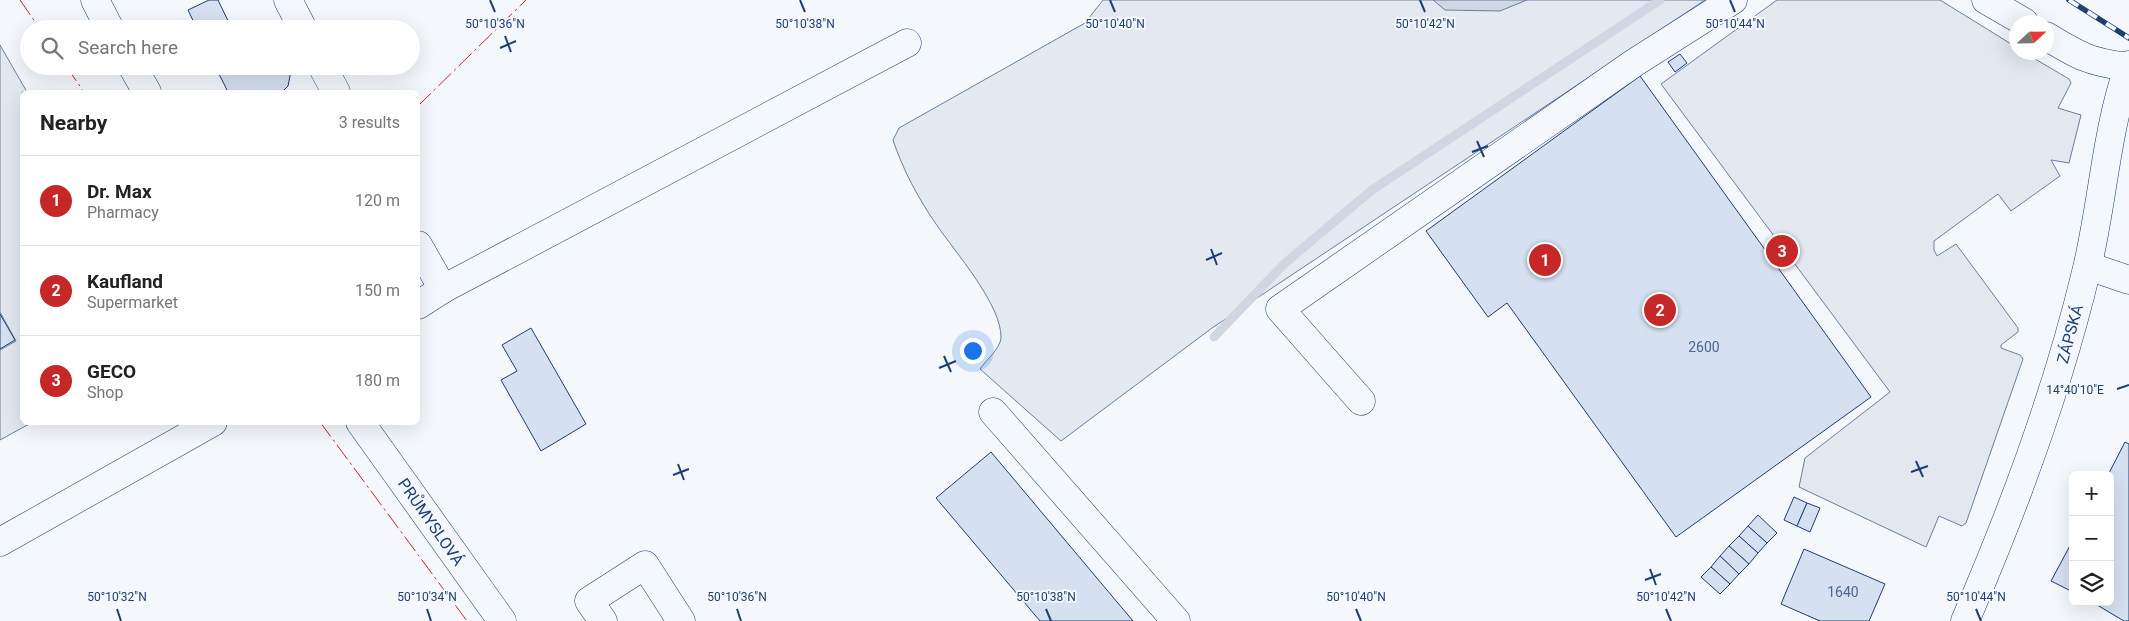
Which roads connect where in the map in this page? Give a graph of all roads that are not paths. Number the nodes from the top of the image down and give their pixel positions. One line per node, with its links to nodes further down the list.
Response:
1 (95, 0): 6 (street)
2 (288, 0): 7 (street)
3 (1733, 0): 20 (street)
4 (1986, 0): 5 (street)
5 (2012, 15)
6 (105, 20)
7 (298, 20)
8 (2054, 41): 10 (street)
9 (907, 43): 18 (street)
10 (2129, 66): 16 (street, ZÁPSKÁ)
11 (137, 75): 13 (street)
12 (327, 75): 14 (street)
13 (146, 90)
14 (335, 90)
15 (420, 249): 18 (street)
16 (2088, 266): 17 (street); 29 (street, ZÁPSKÁ)
17 (2129, 280)
18 (443, 289): 19 (street)
19 (420, 304)
20 (1362, 401)
21 (993, 412): 28 (street)
22 (208, 425): 24 (street)
23 (362, 425): 25 (street, PRŮMYSLOVÁ)
24 (0, 542)
25 (502, 621)
26 (603, 621): 27 (street)
27 (681, 621)
28 (1176, 621)
29 (1965, 621)

